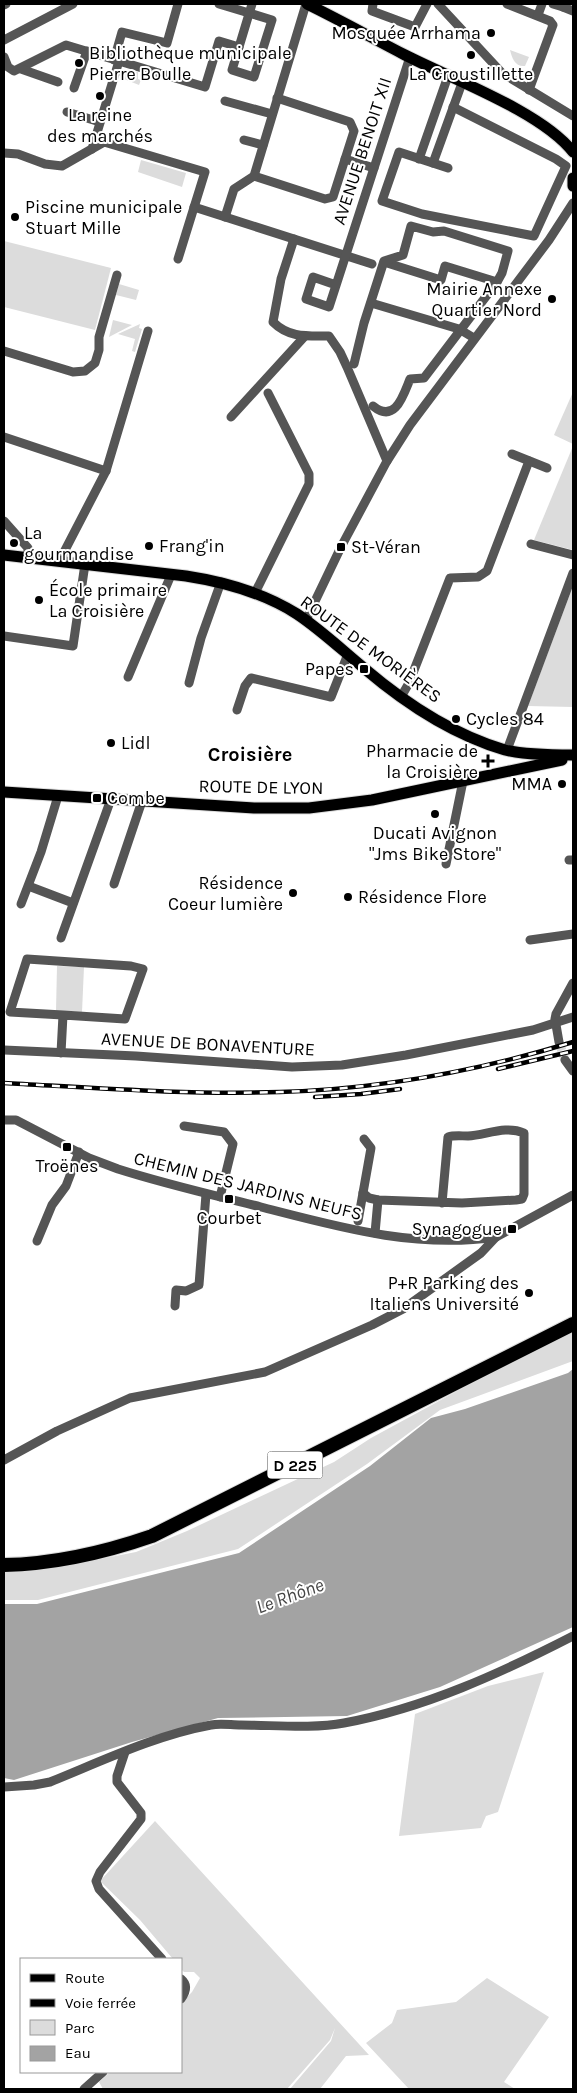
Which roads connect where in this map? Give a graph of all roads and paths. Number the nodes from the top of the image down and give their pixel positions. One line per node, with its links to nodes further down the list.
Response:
1 (73, 4): 15 (street)
2 (178, 4): 20 (street)
3 (219, 4): 12 (street)
4 (306, 4): 19 (main road); 27 (street)
5 (373, 4): 6 (street)
6 (427, 4)
7 (438, 4): 26 (street)
8 (507, 4): 14 (street)
9 (542, 4): 14 (street)
10 (553, 4): 11 (street)
11 (564, 6): 13 (street)
12 (251, 8): 16 (street); 16 (street)
13 (573, 11)
14 (538, 15): 26 (street)
15 (5, 35)
16 (239, 47): 20 (street)
17 (87, 51): 20 (street); 21 (street); 25 (street)
18 (4, 57): 21 (street)
19 (410, 58): 22 (main road); 42 (street, AVENUE BENOIT XII)
20 (116, 61): 33 (street)
21 (21, 69): 23 (street)
22 (448, 76): 24 (main road); 40 (street)
23 (58, 82)
24 (462, 83): 29 (street); 37 (main road)
25 (74, 88)
26 (530, 90): 32 (street)
27 (277, 98): 31 (street); 39 (street)
28 (225, 100): 31 (street)
29 (453, 107): 40 (street); 41 (street)
30 (67, 112): 33 (street)
31 (272, 114): 35 (street)
32 (573, 116)
33 (100, 122): 36 (street)
34 (244, 140): 35 (street)
35 (263, 145): 44 (street)
36 (92, 149): 38 (street); 48 (street)
37 (573, 152)
38 (4, 153)
39 (345, 159): 42 (street); 44 (street)
40 (419, 159): 41 (street)
41 (433, 163): 43 (street)
42 (374, 168): 51 (street, AVENUE BENOIT XII)
43 (448, 168)
44 (254, 176): 49 (street)
45 (573, 178): 46 (main road)
46 (573, 186)
47 (573, 204): 62 (street)
48 (194, 207): 49 (street); 52 (street)
49 (225, 217): 50 (street)
50 (294, 239): 51 (street); 61 (street)
51 (346, 256): 54 (street); 57 (street, AVENUE BENOIT XII)
52 (178, 259)
53 (384, 262): 56 (street); 56 (street); 58 (street)
54 (372, 264)
55 (117, 275): 63 (street)
56 (497, 282): 59 (street)
57 (336, 285)
58 (371, 302): 59 (street); 64 (street)
59 (459, 329): 62 (street); 66 (street)
60 (148, 331): 73 (street)
61 (304, 336): 67 (street); 70 (street)
62 (474, 338): 70 (street)
63 (4, 351)
64 (354, 364)
65 (268, 393): 84 (street)
66 (374, 406)
67 (231, 417)
68 (4, 438): 73 (street)
69 (512, 454): 71 (street)
70 (387, 461): 85 (street)
71 (529, 461): 72 (street); 90 (street)
72 (547, 468)
73 (106, 471): 79 (street)
74 (4, 521): 78 (street)
75 (531, 544): 77 (street)
76 (4, 555): 78 (main road, ROUTE DE MORIÈRES)
77 (573, 555)
78 (28, 556): 79 (main road, ROUTE DE MORIÈRES)
79 (62, 561): 80 (main road, ROUTE DE MORIÈRES)
80 (85, 564): 82 (main road, ROUTE DE MORIÈRES); 86 (street)
81 (573, 573): 92 (street)
82 (171, 574): 83 (main road, ROUTE DE MORIÈRES); 88 (street)
83 (221, 582): 84 (main road, ROUTE DE MORIÈRES); 89 (street)
84 (255, 593): 85 (main road, ROUTE DE MORIÈRES)
85 (306, 620): 87 (main road, ROUTE DE MORIÈRES)
86 (4, 636)
87 (348, 654): 90 (main road, ROUTE DE MORIÈRES); 91 (street)
88 (128, 677)
89 (189, 683)
90 (402, 697): 92 (main road, ROUTE DE MORIÈRES)
91 (237, 710)
92 (507, 750): 93 (main road, ROUTE DE MORIÈRES); 94 (main road)
93 (573, 756): 94 (main road, ROUTE DE LYON)
94 (515, 770): 95 (main road, ROUTE DE LYON)
95 (463, 781): 99 (main road, ROUTE DE LYON); 100 (street)
96 (4, 792): 97 (main road, ROUTE DE LYON)
97 (58, 796): 98 (main road, ROUTE DE LYON); 104 (street)
98 (111, 799): 99 (main road, ROUTE DE LYON); 103 (street)
99 (142, 801): 101 (street)
100 (446, 864)
101 (114, 884)
102 (31, 888): 103 (street)
103 (73, 903): 106 (street)
104 (22, 904)
105 (573, 934): 107 (street)
106 (61, 938)
107 (530, 940)
108 (573, 984): 111 (street)
109 (63, 1015): 109 (street); 114 (street)
110 (573, 1017): 111 (street, AVENUE DE BONAVENTURE)
111 (556, 1024): 112 (street); 114 (street, AVENUE DE BONAVENTURE)
112 (559, 1042)
113 (4, 1050): 114 (street, AVENUE DE BONAVENTURE)
114 (61, 1053)
115 (565, 1060): 116 (street)
116 (573, 1071)
117 (4, 1120): 120 (street, CHEMIN DES JARDINS NEUFS)
118 (184, 1126): 124 (street)
119 (364, 1139): 121 (street)
120 (79, 1152): 122 (street, CHEMIN DES JARDINS NEUFS); 130 (street)
121 (363, 1193): 125 (street); 127 (street)
122 (206, 1194): 124 (street, CHEMIN DES JARDINS NEUFS); 131 (street)
123 (573, 1194): 129 (street)
124 (220, 1197): 128 (street, CHEMIN DES JARDINS NEUFS)
125 (378, 1200): 126 (street); 128 (street)
126 (442, 1203): 126 (street)
127 (358, 1221)
128 (375, 1233): 129 (street, CHEMIN DES JARDINS NEUFS)
129 (496, 1237): 133 (street)
130 (37, 1241)
131 (175, 1306)
132 (573, 1324): 134 (highway, D 225)
133 (4, 1460)
134 (4, 1565)
135 (573, 1636): 136 (street)
136 (125, 1752): 137 (street); 138 (street)
137 (4, 1788)
138 (161, 1958)
139 (182, 1981): 140 (street)
140 (182, 1998)
141 (102, 2073): 142 (street)
142 (84, 2089)

